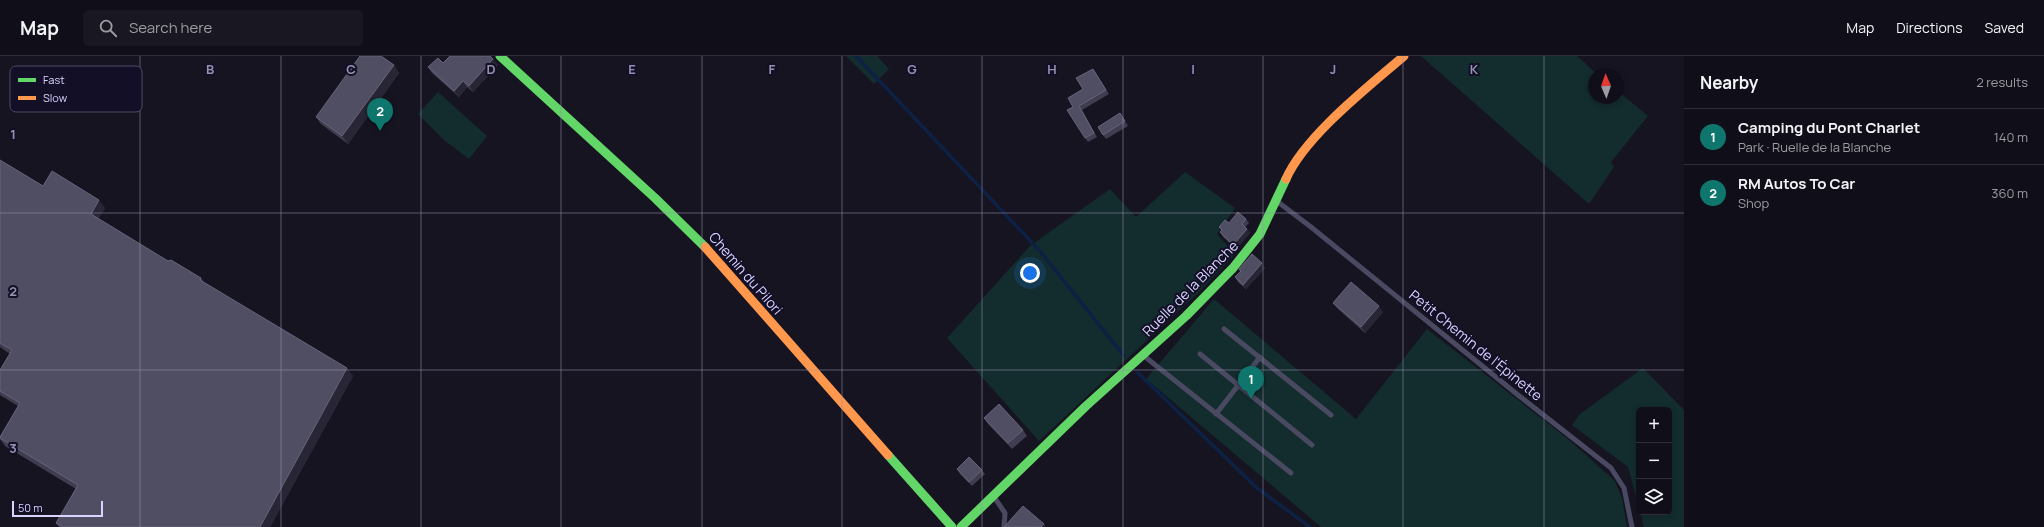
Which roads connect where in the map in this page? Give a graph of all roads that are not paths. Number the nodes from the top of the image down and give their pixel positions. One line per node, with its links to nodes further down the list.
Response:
1 (500, 56): 14 (street, Chemin du Pilori)
2 (1404, 56): 3 (street, Ruelle de la Blanche)
3 (1277, 201): 6 (street, Ruelle de la Blanche); 17 (lane, Petit Chemin de l'Épinette)
4 (1224, 329): 7 (lane)
5 (1200, 354): 8 (lane)
6 (1143, 355): 9 (lane); 13 (street, Ruelle de la Blanche)
7 (1260, 357): 8 (lane); 10 (lane)
8 (1239, 385): 9 (lane); 11 (lane)
9 (1216, 414): 12 (lane)
10 (1331, 415)
11 (1312, 445)
12 (1291, 473)
13 (993, 496): 15 (street); 16 (lane)
14 (952, 527)
15 (961, 527)
16 (1004, 527)
17 (1632, 527)

